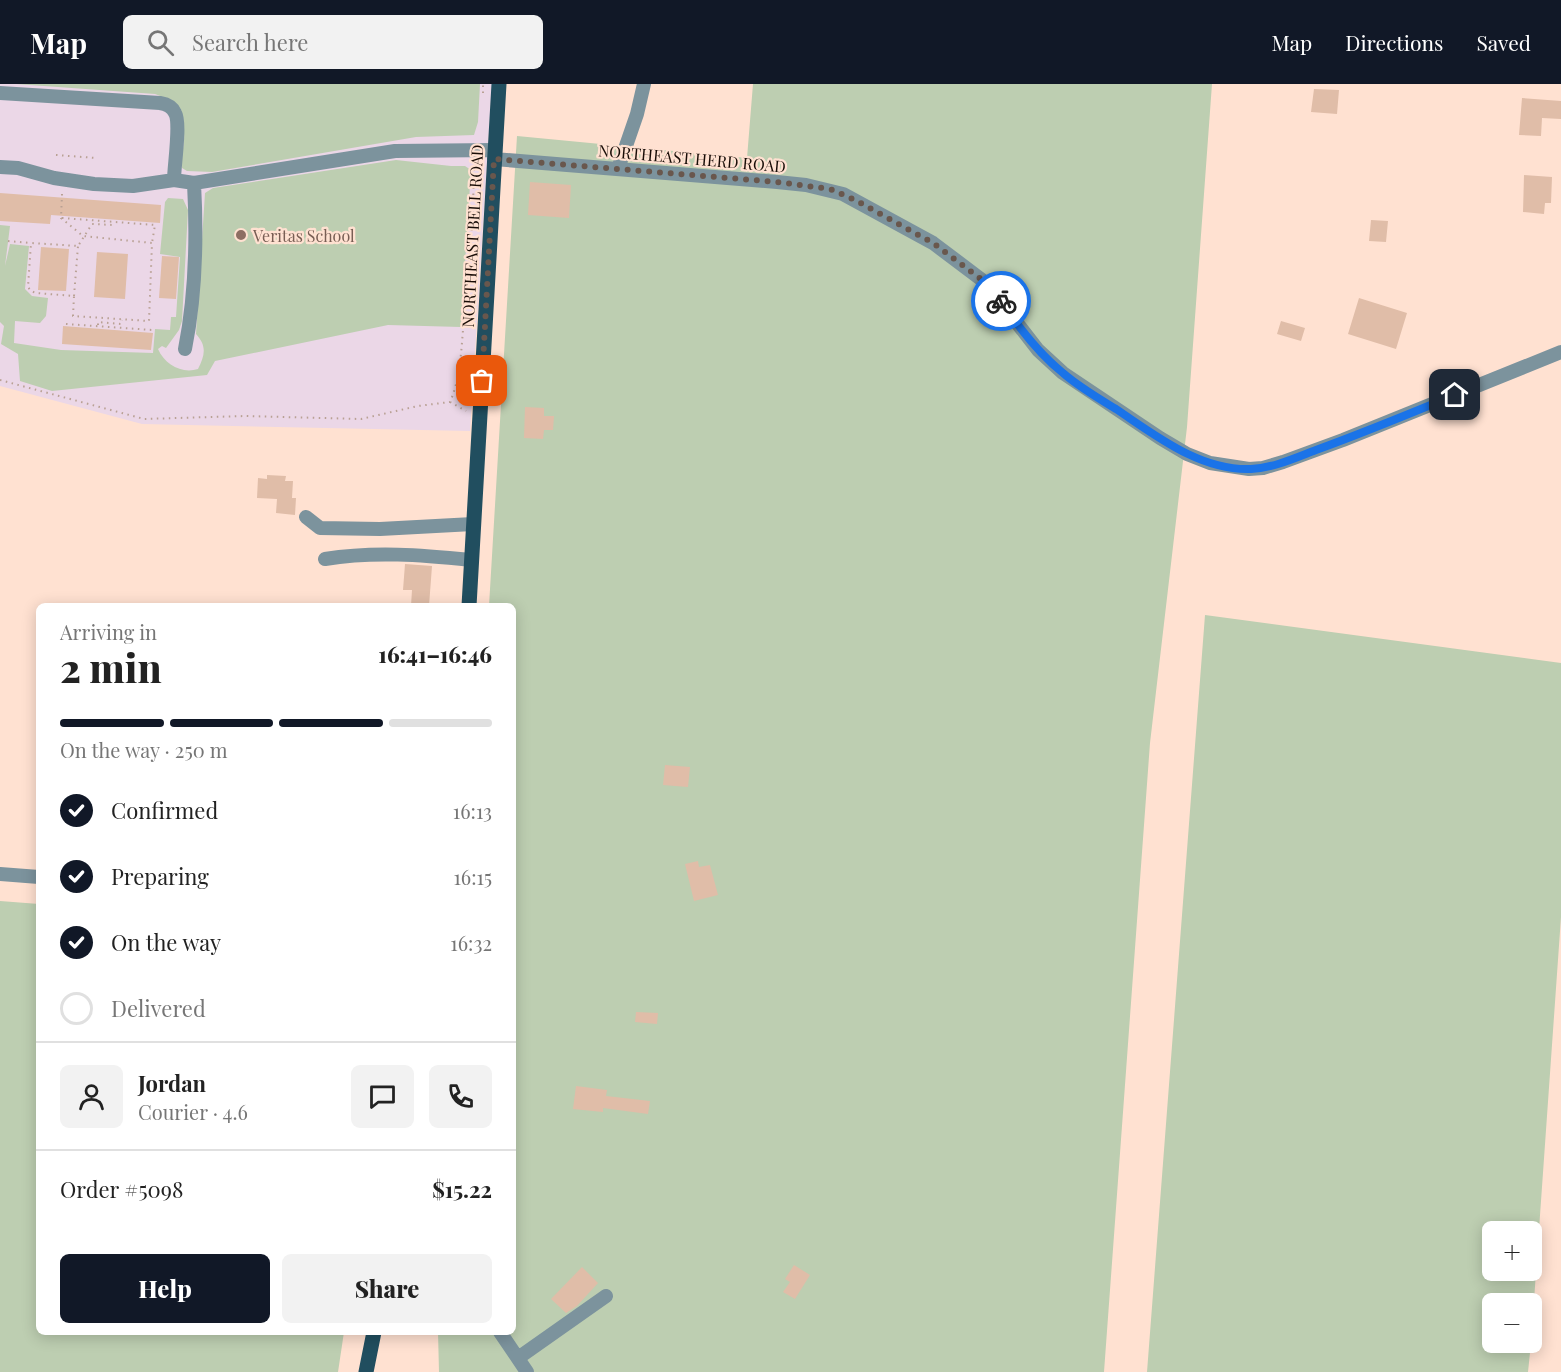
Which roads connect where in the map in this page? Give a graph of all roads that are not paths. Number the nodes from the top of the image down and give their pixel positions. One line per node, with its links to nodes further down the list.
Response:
1 (499, 84): 4 (main road, NORTHEAST BELL ROAD)
2 (644, 84): 6 (street)
3 (0, 93): 7 (street)
4 (495, 154): 6 (street, NORTHEAST HERD ROAD); 8 (street, NORTHEAST HERD ROAD); 12 (main road, NORTHEAST BELL ROAD)
5 (0, 167): 7 (street, NORTHEAST HERD ROAD)
6 (618, 169): 10 (street, NORTHEAST HERD ROAD)
7 (174, 180): 8 (street, NORTHEAST HERD ROAD)
8 (194, 183): 9 (street)
9 (185, 349)
10 (1561, 351)
11 (306, 517): 12 (street)
12 (473, 524): 14 (main road, NORTHEAST BELL ROAD)
13 (325, 559): 14 (street)
14 (471, 560): 15 (main road, NORTHEAST BELL ROAD)
15 (469, 603)
16 (0, 874): 17 (street)
17 (36, 877)
18 (606, 1296): 21 (street)
19 (373, 1335): 22 (main road)
20 (502, 1335): 21 (street)
21 (518, 1358): 23 (street)
22 (366, 1372)
23 (527, 1372)

